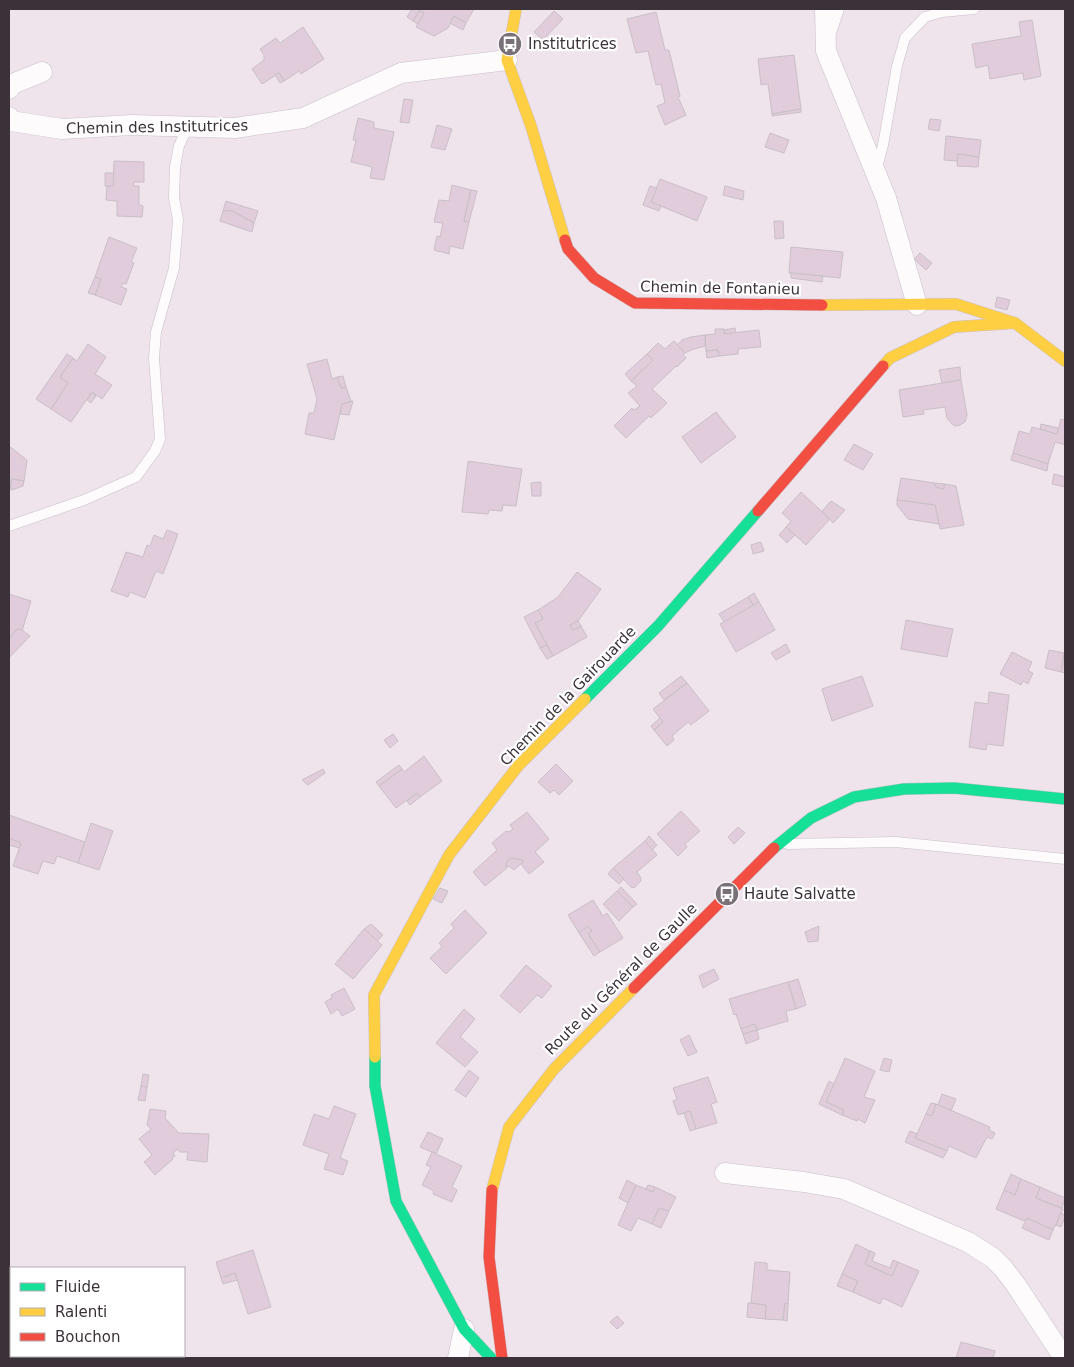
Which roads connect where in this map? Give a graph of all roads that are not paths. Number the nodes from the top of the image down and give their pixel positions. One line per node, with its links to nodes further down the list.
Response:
1 (516, 9): 6 (street, Chemin de Fontanieu)
2 (825, 9): 5 (street)
3 (839, 9): 5 (lane)
4 (974, 9): 11 (lane)
5 (826, 51): 11 (street)
6 (507, 60): 10 (street, Chemin des Institutrices); 12 (street, Chemin de Fontanieu)
7 (42, 72): 8 (street)
8 (9, 89)
9 (9, 117): 10 (street, Chemin des Institutrices)
10 (188, 126): 15 (lane)
11 (875, 173): 12 (street)
12 (917, 305): 13 (street, Chemin de Fontanieu)
13 (1015, 323): 14 (street, Chemin de Fontanieu); 20 (street, Chemin de la Gairouarde)
14 (1065, 361)
15 (9, 526)
16 (1065, 799): 17 (street, Route du Général de Gaulle)
17 (777, 845): 18 (lane); 23 (street, Route du Général de Gaulle)
18 (1065, 859)
19 (725, 1174): 24 (street)
20 (464, 1329): 21 (street); 22 (street, Chemin de la Gairouarde)
21 (458, 1358)
22 (491, 1358)
23 (502, 1358)
24 (1064, 1358)

